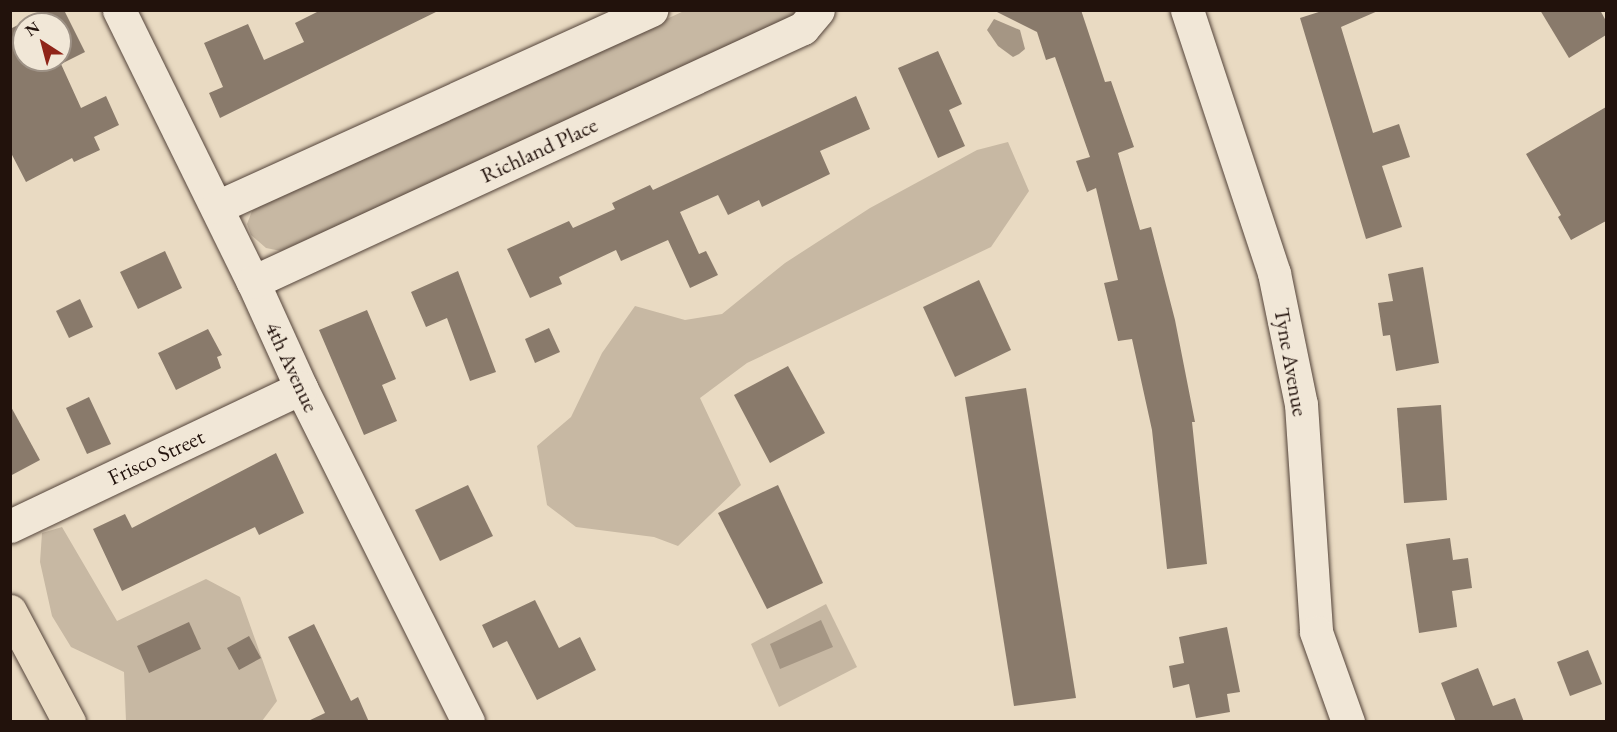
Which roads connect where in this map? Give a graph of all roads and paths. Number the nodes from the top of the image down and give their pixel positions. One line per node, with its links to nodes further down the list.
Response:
1 (119, 10): 5 (street, 4th Avenue)
2 (651, 10): 5 (street)
3 (818, 10): 6 (street, Richland Place)
4 (1187, 10): 12 (street, Tyne Avenue)
5 (217, 207): 6 (street, 4th Avenue)
6 (253, 282): 7 (street, 4th Avenue)
7 (301, 388): 8 (street, Frisco Street); 11 (street, 4th Avenue)
8 (10, 526)
9 (10, 611): 10 (main road)
10 (69, 722)
11 (468, 722)
12 (1348, 722)

